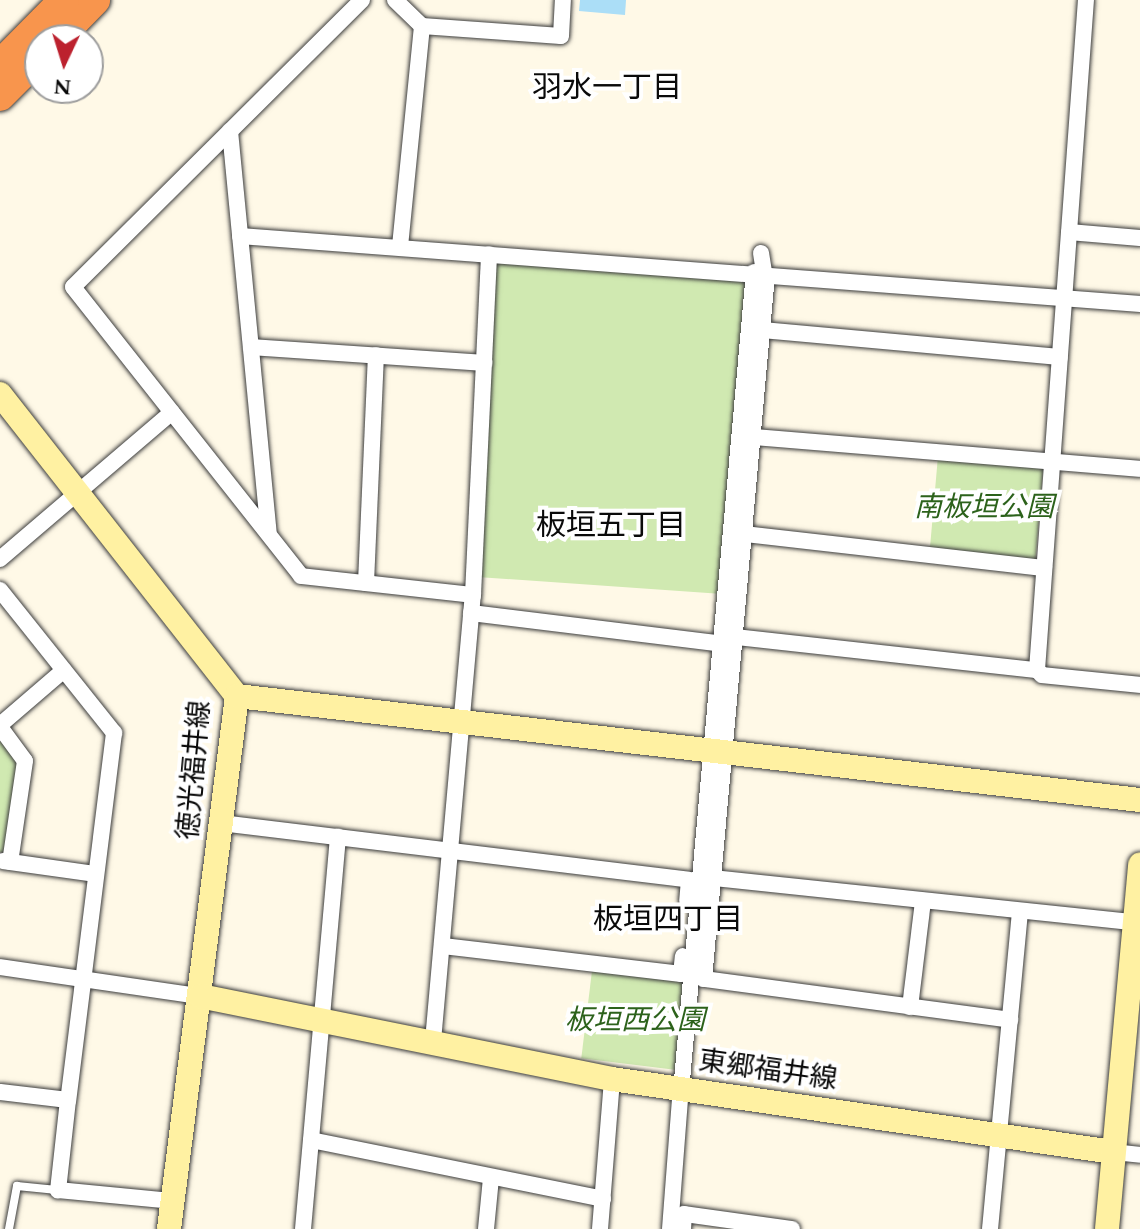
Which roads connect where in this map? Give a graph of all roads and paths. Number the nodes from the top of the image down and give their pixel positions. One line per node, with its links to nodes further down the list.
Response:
1 (64, 0): 9 (highway)
2 (95, 0): 7 (highway)
3 (362, 0): 12 (street)
4 (395, 0): 8 (street)
5 (563, 0): 8 (street)
6 (1086, 0): 13 (street)
7 (72, 24)
8 (422, 26): 16 (street)
9 (0, 65)
10 (24, 72): 11 (highway)
11 (0, 96)
12 (230, 131): 14 (street); 28 (street)
13 (1069, 232): 15 (street); 20 (street)
14 (240, 236): 16 (street); 23 (street)
15 (1140, 238)
16 (400, 247): 18 (street)
17 (761, 253): 19 (street)
18 (489, 254): 19 (street); 26 (street)
19 (759, 273): 20 (street); 22 (street); 41 (street)
20 (1064, 298): 21 (street); 25 (street)
21 (1140, 304)
22 (762, 330): 25 (street); 29 (street)
23 (251, 347): 24 (street); 34 (street)
24 (376, 355): 26 (street); 37 (street)
25 (1060, 357): 30 (street)
26 (484, 363): 39 (street)
27 (0, 394): 32 (main road, 徳光福井線)
28 (172, 412): 32 (street); 34 (street)
29 (753, 437): 30 (street); 33 (street)
30 (1052, 462): 31 (street); 36 (street)
31 (1140, 469)
32 (78, 492): 35 (street); 45 (main road, 徳光福井線)
33 (745, 534): 36 (street); 41 (street)
34 (269, 535): 37 (street)
35 (0, 559)
36 (1044, 568): 43 (street)
37 (366, 583): 39 (street)
38 (0, 590): 42 (street)
39 (473, 595): 40 (street)
40 (471, 613): 41 (street); 46 (street)
41 (729, 640): 43 (street); 48 (street)
42 (64, 670): 47 (street); 55 (street)
43 (1037, 670): 44 (street)
44 (1140, 685)
45 (237, 696): 46 (main road); 50 (main road, 徳光福井線)
46 (462, 723): 48 (main road); 52 (street)
47 (0, 726): 53 (street)
48 (718, 754): 49 (main road); 56 (street); 69 (street)
49 (1140, 800)
50 (221, 823): 51 (street); 63 (main road, 徳光福井線)
51 (338, 837): 52 (street); 65 (street)
52 (452, 851): 60 (street); 60 (street)
53 (5, 861): 55 (street)
54 (1140, 864): 59 (main road)
55 (96, 874): 62 (street)
56 (713, 878): 57 (street); 64 (street)
57 (923, 901): 58 (street); 64 (street)
58 (1020, 912): 59 (street); 66 (street)
59 (1138, 923): 75 (main road)
60 (443, 946): 67 (street)
61 (0, 967): 62 (street)
62 (84, 978): 63 (street); 72 (street)
63 (200, 996): 65 (main road, 東郷福井線); 80 (main road, 徳光福井線)
64 (910, 1007): 66 (street)
65 (322, 1018): 67 (main road, 東郷福井線); 74 (street)
66 (1010, 1020): 73 (street)
67 (433, 1041): 68 (main road, 東郷福井線)
68 (612, 1079): 73 (main road, 東郷福井線); 79 (street)
69 (682, 1080)
70 (0, 1092): 72 (street)
71 (680, 1099): 86 (street)
72 (68, 1100): 78 (street)
73 (999, 1136): 75 (main road, 東郷福井線); 89 (street)
74 (311, 1140): 77 (street); 83 (street)
75 (1113, 1152): 76 (street); 90 (main road)
76 (1140, 1155)
77 (491, 1178): 79 (street); 84 (street)
78 (58, 1190): 80 (street); 81 (lane)
79 (603, 1199): 85 (street)
80 (173, 1201): 82 (main road, 徳光福井線)
81 (9, 1229)
82 (169, 1229)
83 (303, 1229)
84 (486, 1229)
85 (600, 1229)
86 (670, 1229)
87 (683, 1229): 88 (street)
88 (792, 1229)
89 (990, 1229)
90 (1107, 1229)

